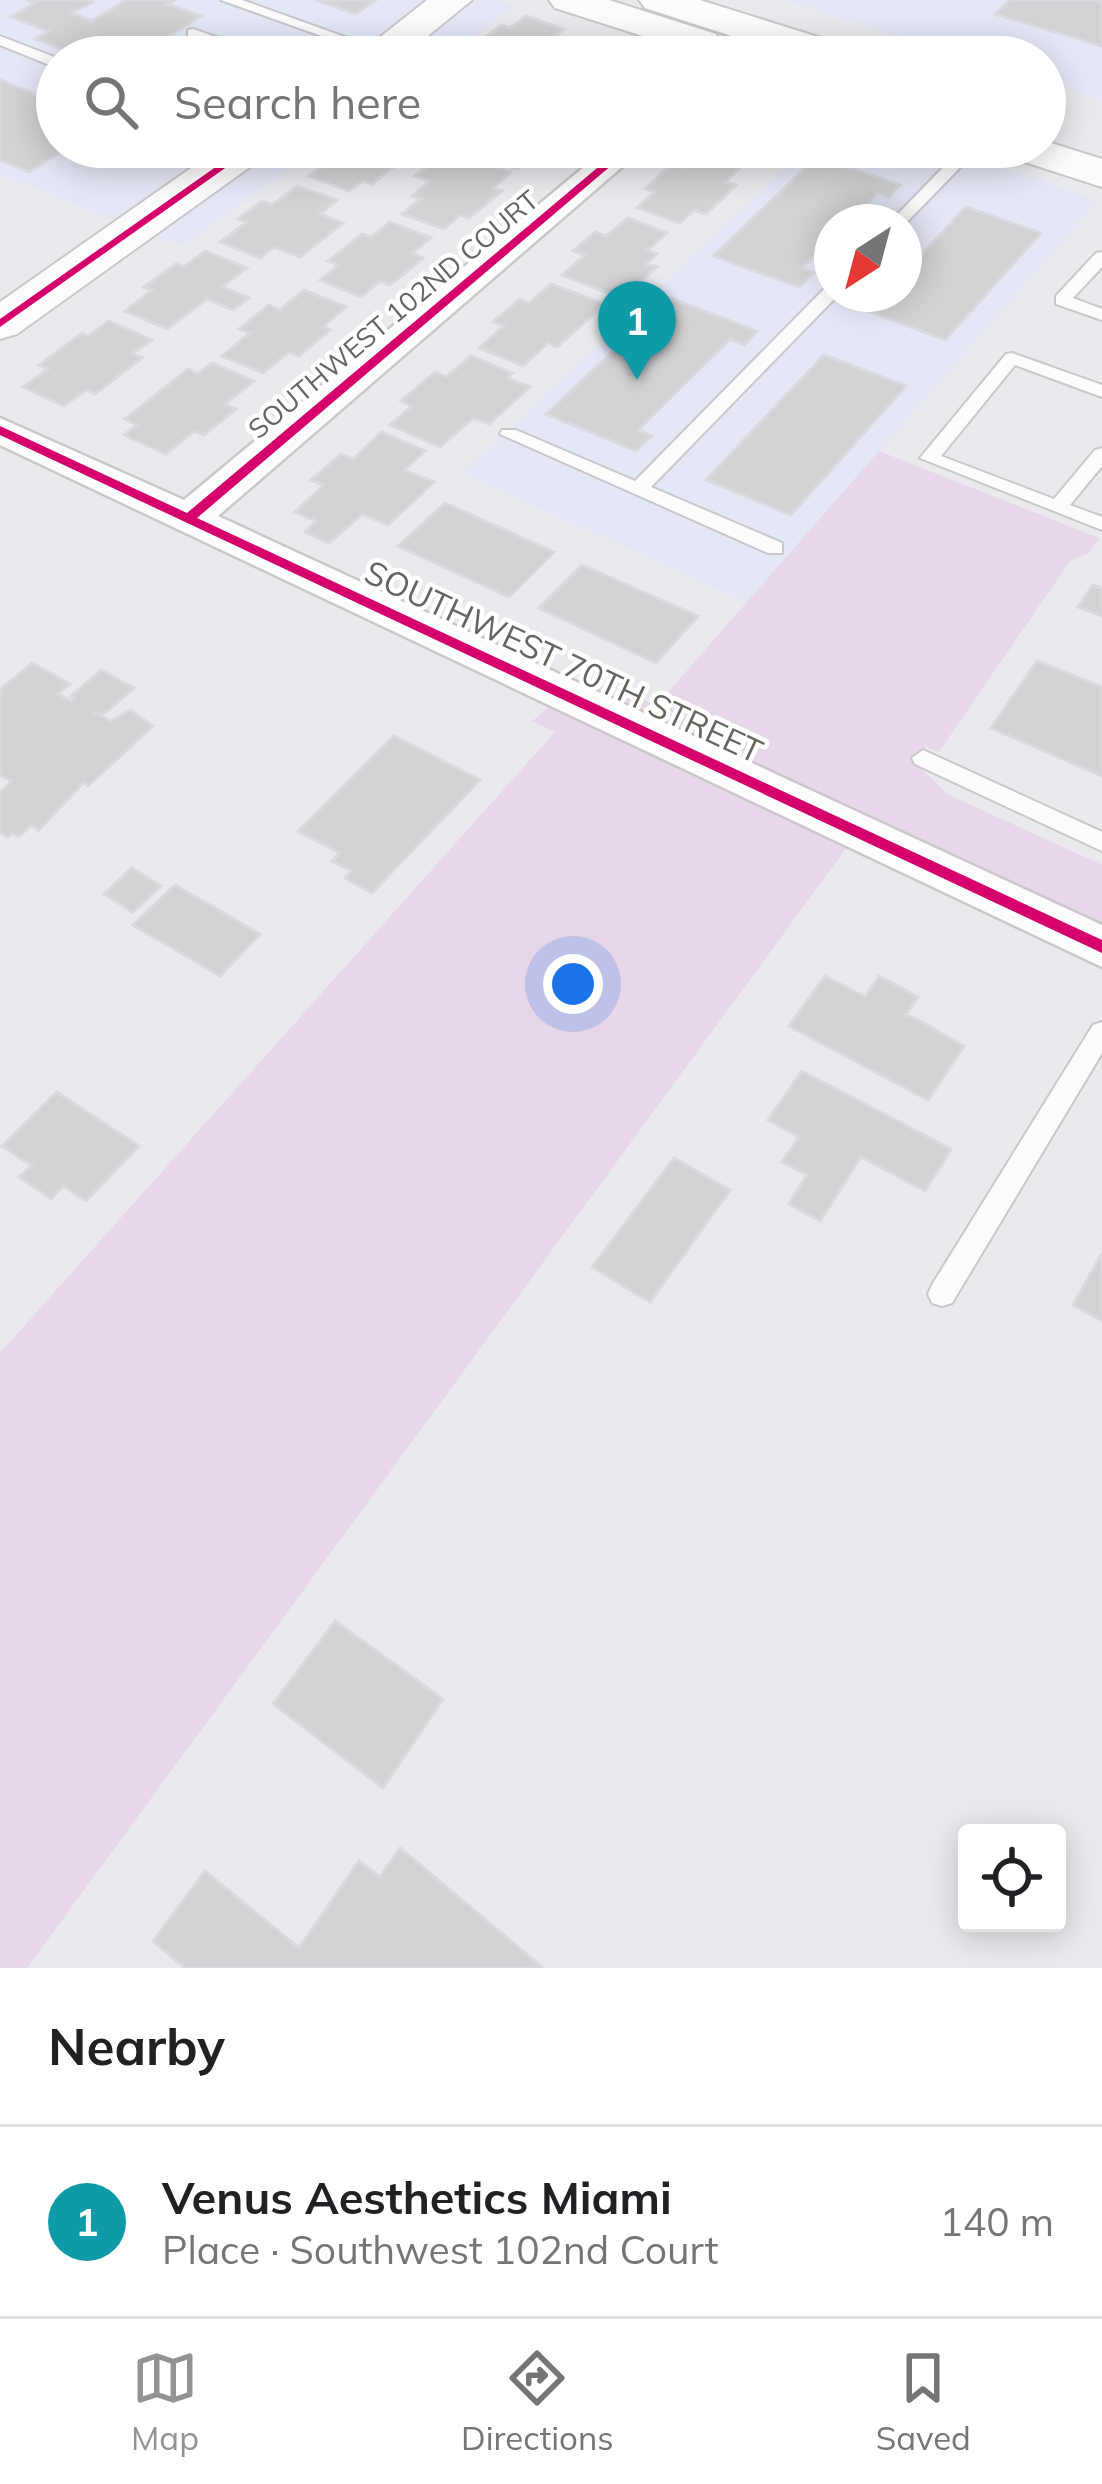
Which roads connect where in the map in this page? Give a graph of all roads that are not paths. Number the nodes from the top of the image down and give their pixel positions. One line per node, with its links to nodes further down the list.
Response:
1 (228, 0): 7 (lane)
2 (452, 0): 8 (main road)
3 (569, 0): 9 (main road)
4 (659, 0): 10 (main road)
5 (193, 33): 6 (lane)
6 (201, 36)
7 (327, 36)
8 (404, 36)
9 (679, 36)
10 (772, 36)
11 (0, 40): 12 (lane)
12 (36, 55)
13 (1066, 130): 14 (main road)
14 (1102, 141)
15 (1066, 162): 19 (main road)
16 (220, 168): 24 (main road)
17 (603, 168): 31 (street, SOUTHWEST 102ND COURT)
18 (951, 168): 20 (lane)
19 (1102, 174)
20 (916, 204)
21 (1102, 257): 23 (lane)
22 (814, 309): 29 (lane)
23 (1102, 315)
24 (0, 324)
25 (1102, 392): 30 (lane)
26 (0, 430): 31 (street, SOUTHWEST 70TH STREET)
27 (509, 434): 29 (lane)
28 (1102, 454): 30 (lane)
29 (638, 489): 33 (lane)
30 (1058, 508): 32 (lane)
31 (189, 518): 36 (street, SOUTHWEST 70TH STREET)
32 (1102, 524)
33 (775, 548)
34 (923, 758): 35 (lane)
35 (1102, 842)
36 (1102, 947)
37 (1102, 1032): 38 (lane)
38 (942, 1294)

